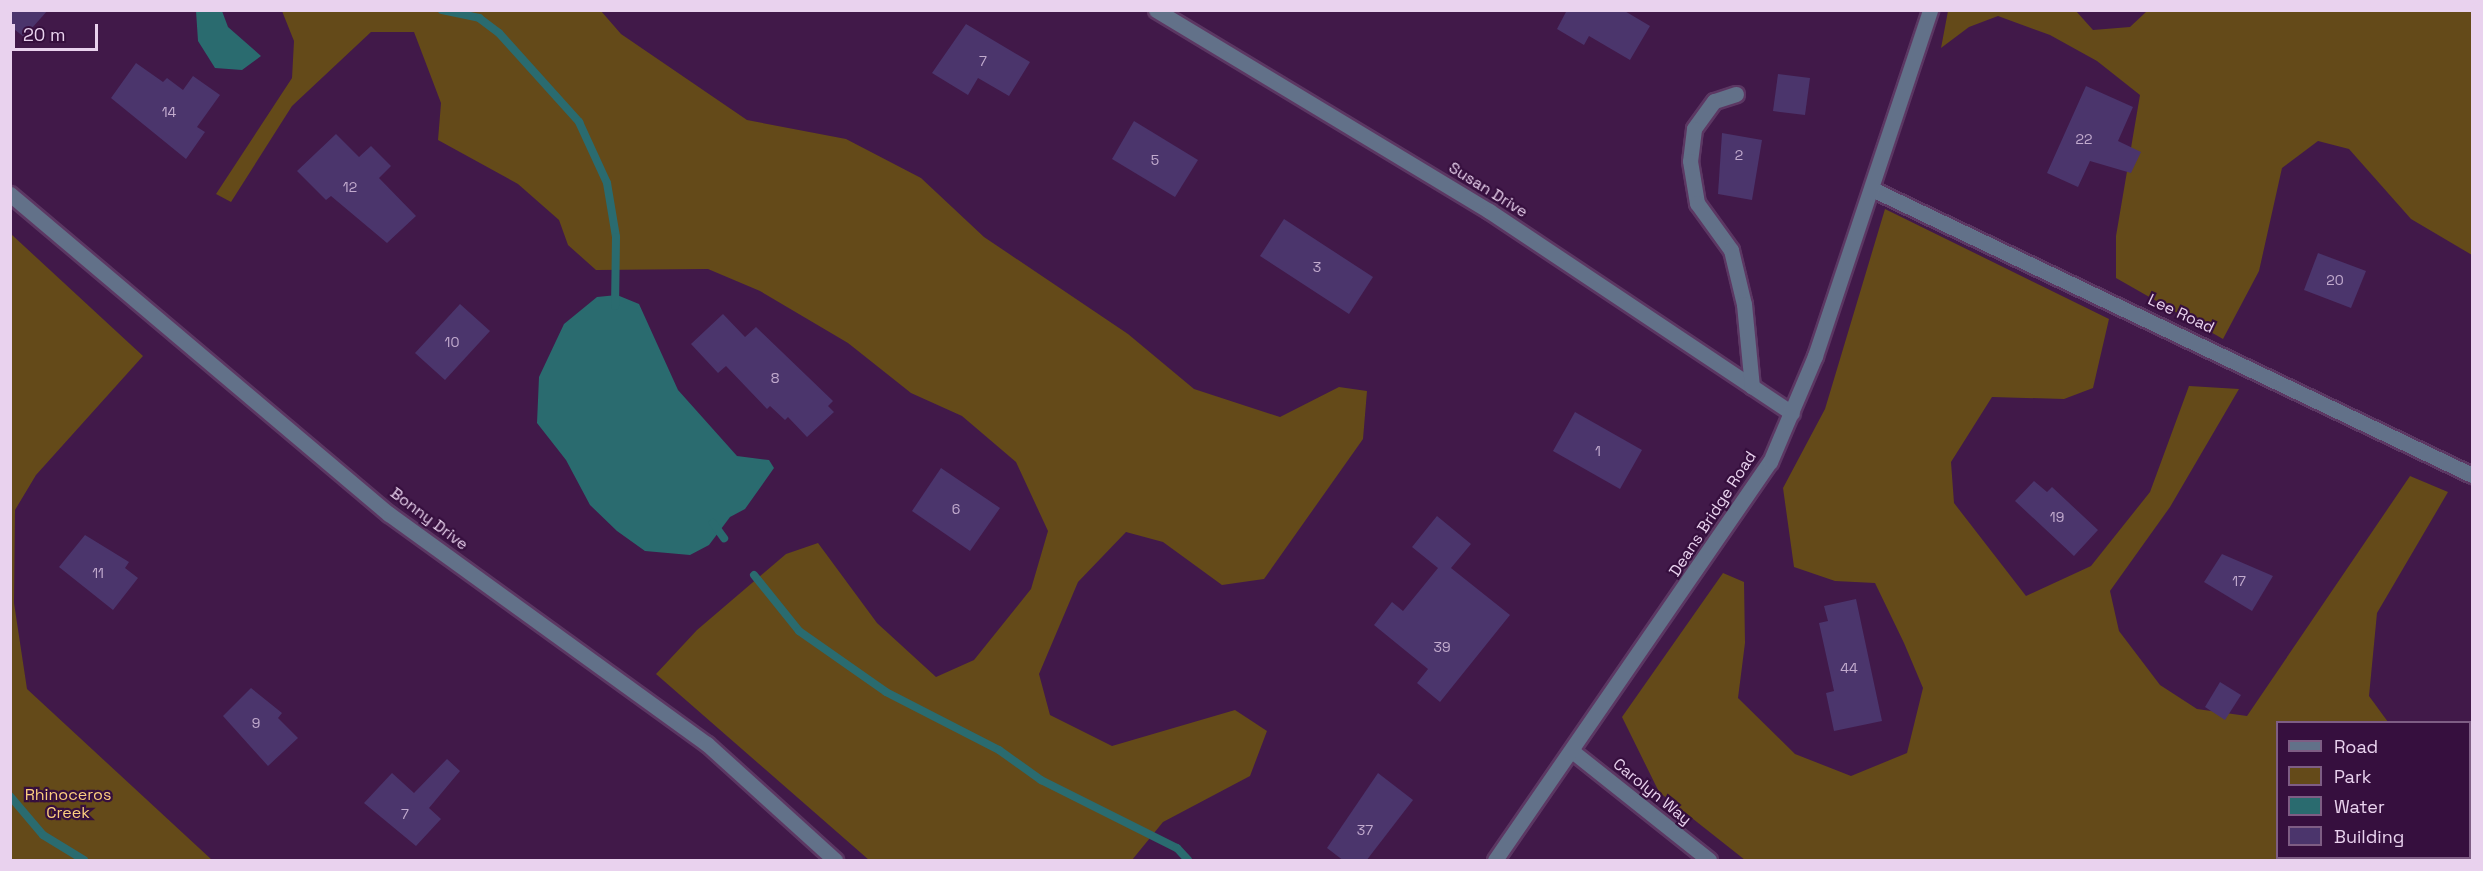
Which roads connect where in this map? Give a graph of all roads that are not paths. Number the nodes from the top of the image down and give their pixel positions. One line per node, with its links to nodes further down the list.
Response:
1 (1156, 10): 6 (street, Susan Drive)
2 (1930, 10): 4 (street, Deans Bridge Road)
3 (1736, 94): 6 (street)
4 (1872, 189): 7 (street, Deans Bridge Road); 8 (street, Lee Road)
5 (10, 194): 10 (street, Bonny Drive)
6 (1752, 387): 7 (street, Susan Drive)
7 (1792, 413): 9 (street, Deans Bridge Road)
8 (2472, 475)
9 (1572, 751): 11 (street, Deans Bridge Road); 12 (street, Carolyn Way)
10 (835, 861)
11 (1495, 861)
12 (1709, 861)

